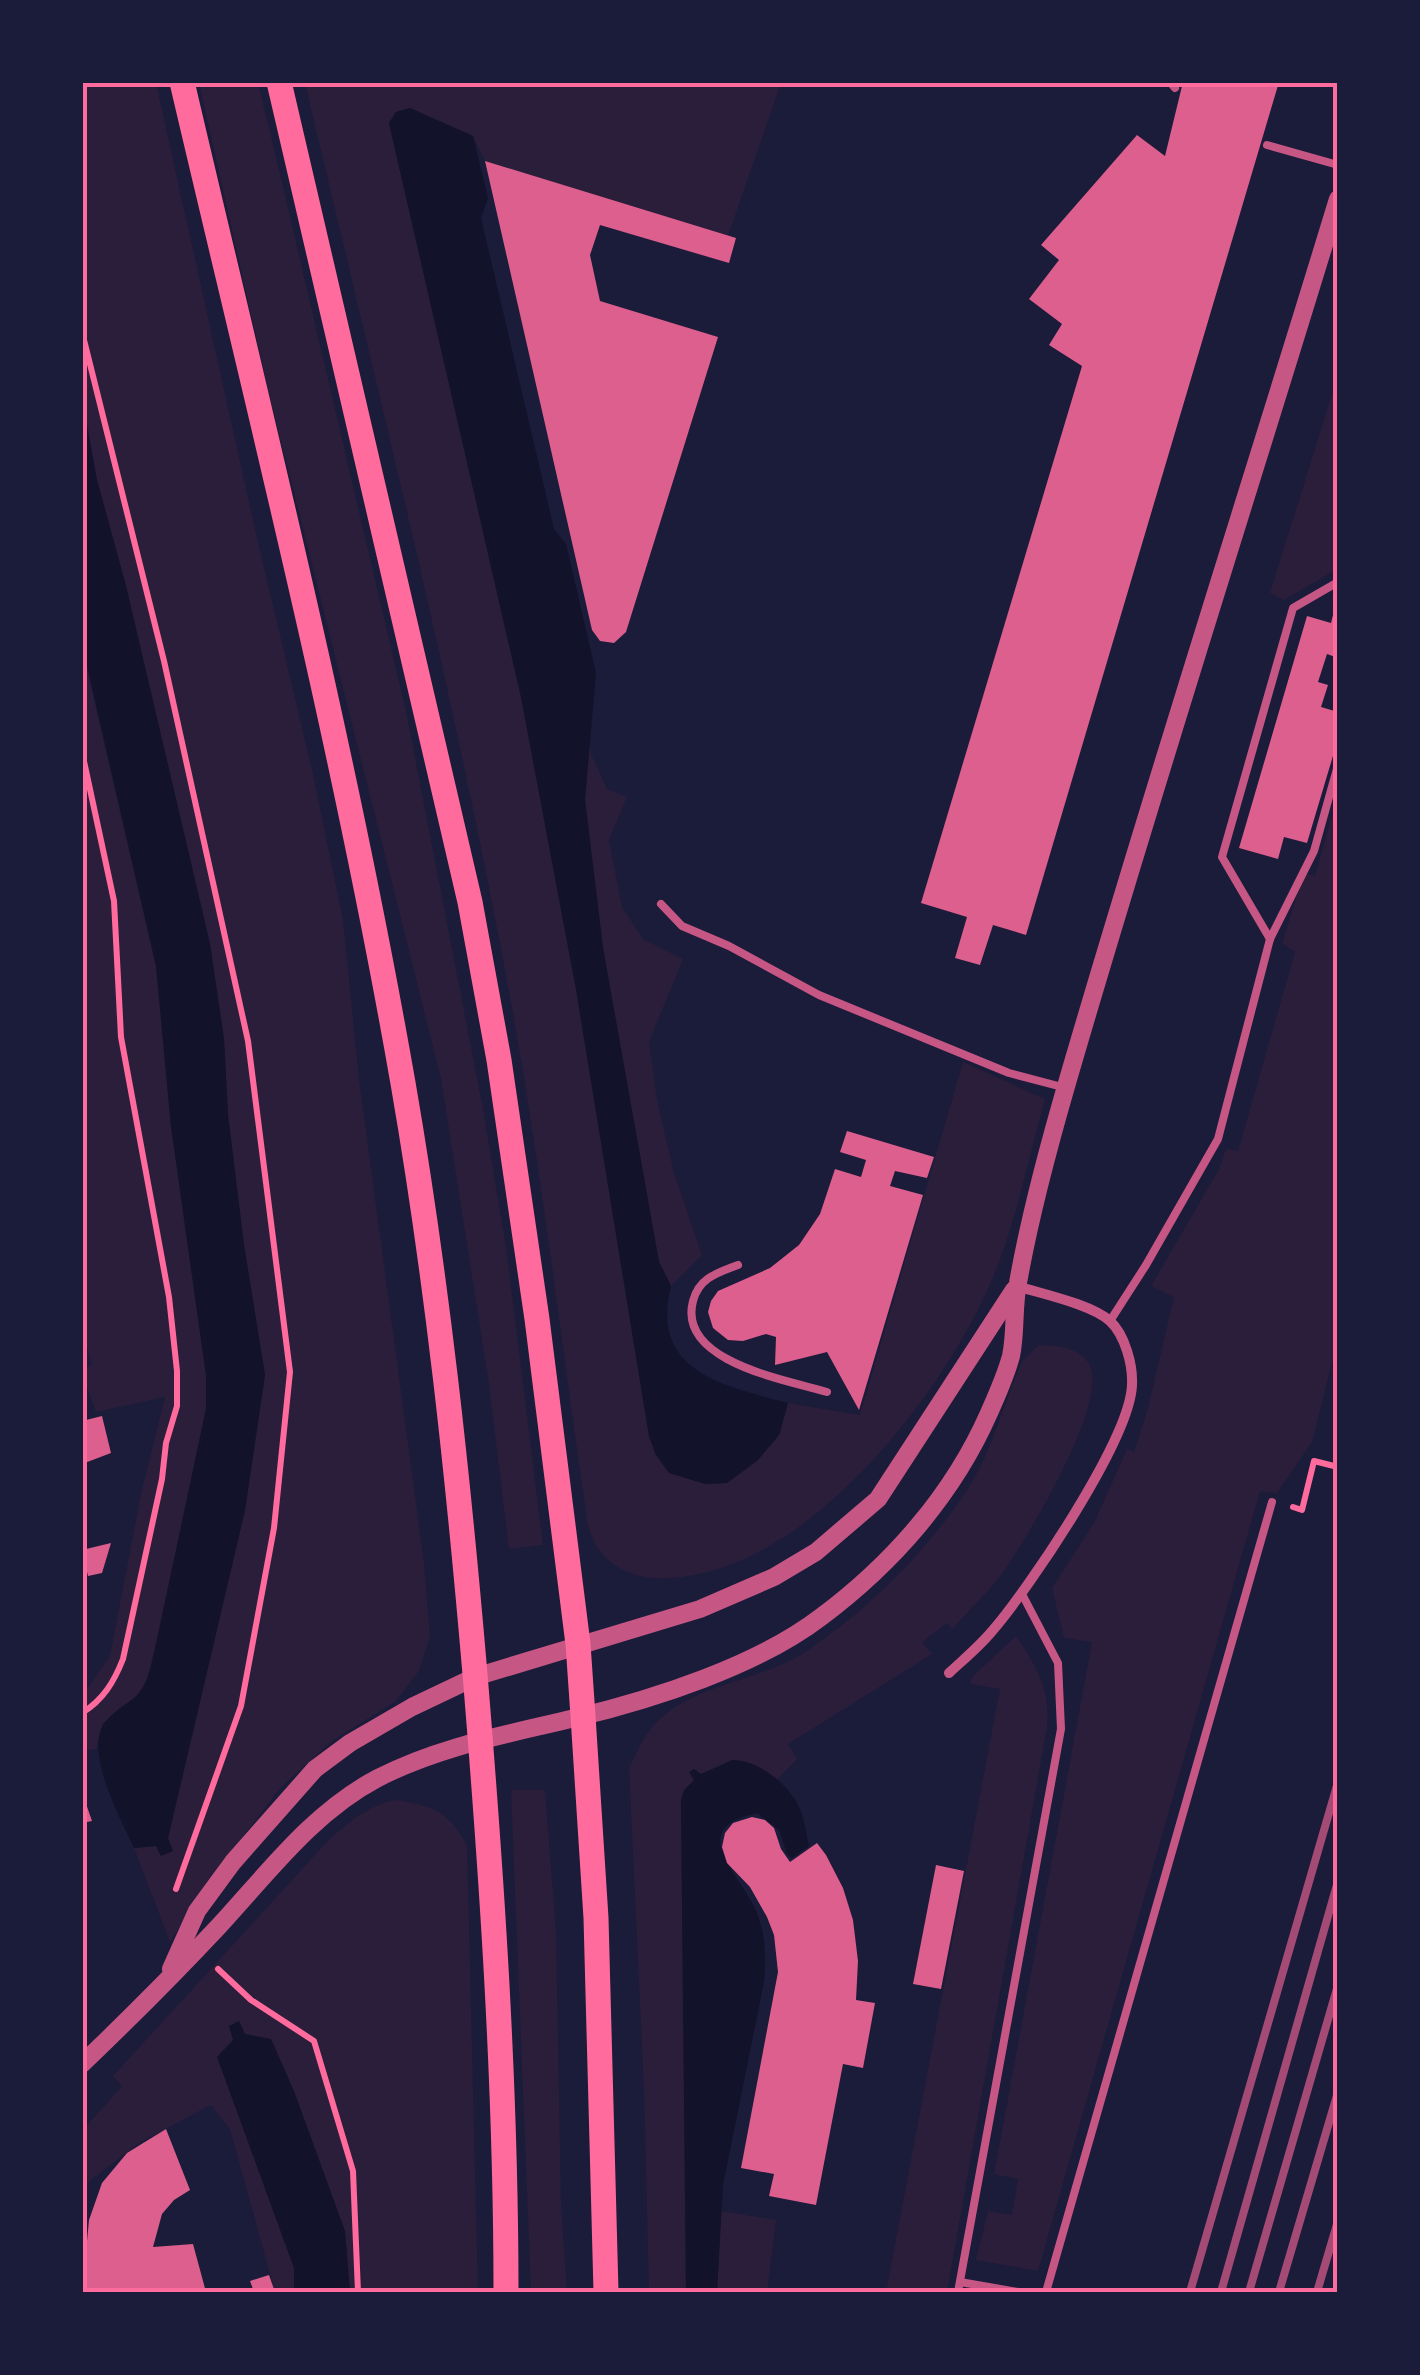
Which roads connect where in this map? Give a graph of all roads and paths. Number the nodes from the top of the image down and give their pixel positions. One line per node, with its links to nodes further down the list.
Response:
1 (182, 82): 22 (main road)
2 (279, 82): 20 (main road)
3 (1266, 145): 4 (lane)
4 (1338, 165)
5 (1338, 199): 12 (street)
6 (82, 332): 26 (path)
7 (1338, 582): 11 (lane)
8 (82, 752): 23 (path)
9 (1338, 765): 11 (lane)
10 (661, 904): 12 (lane)
11 (1270, 939): 15 (lane)
12 (1066, 1088): 14 (street)
13 (738, 1266): 16 (lane)
14 (1017, 1286): 15 (street); 20 (street); 24 (street)
15 (1110, 1321): 19 (street)
16 (827, 1392)
17 (1338, 1467): 18 (path)
18 (1272, 1502): 33 (lane)
19 (1022, 1594): 21 (street); 28 (lane)
20 (578, 1644): 22 (street); 24 (main road)
21 (949, 1673)
22 (475, 1678): 25 (main road); 26 (street)
23 (82, 1713)
24 (584, 1716): 25 (street); 31 (main road)
25 (482, 1739): 26 (street); 30 (main road)
26 (192, 1942): 27 (street); 29 (path)
27 (82, 2064)
28 (959, 2287): 32 (lane)
29 (358, 2292)
30 (506, 2292)
31 (606, 2292)
32 (1018, 2292)
33 (1046, 2292)

